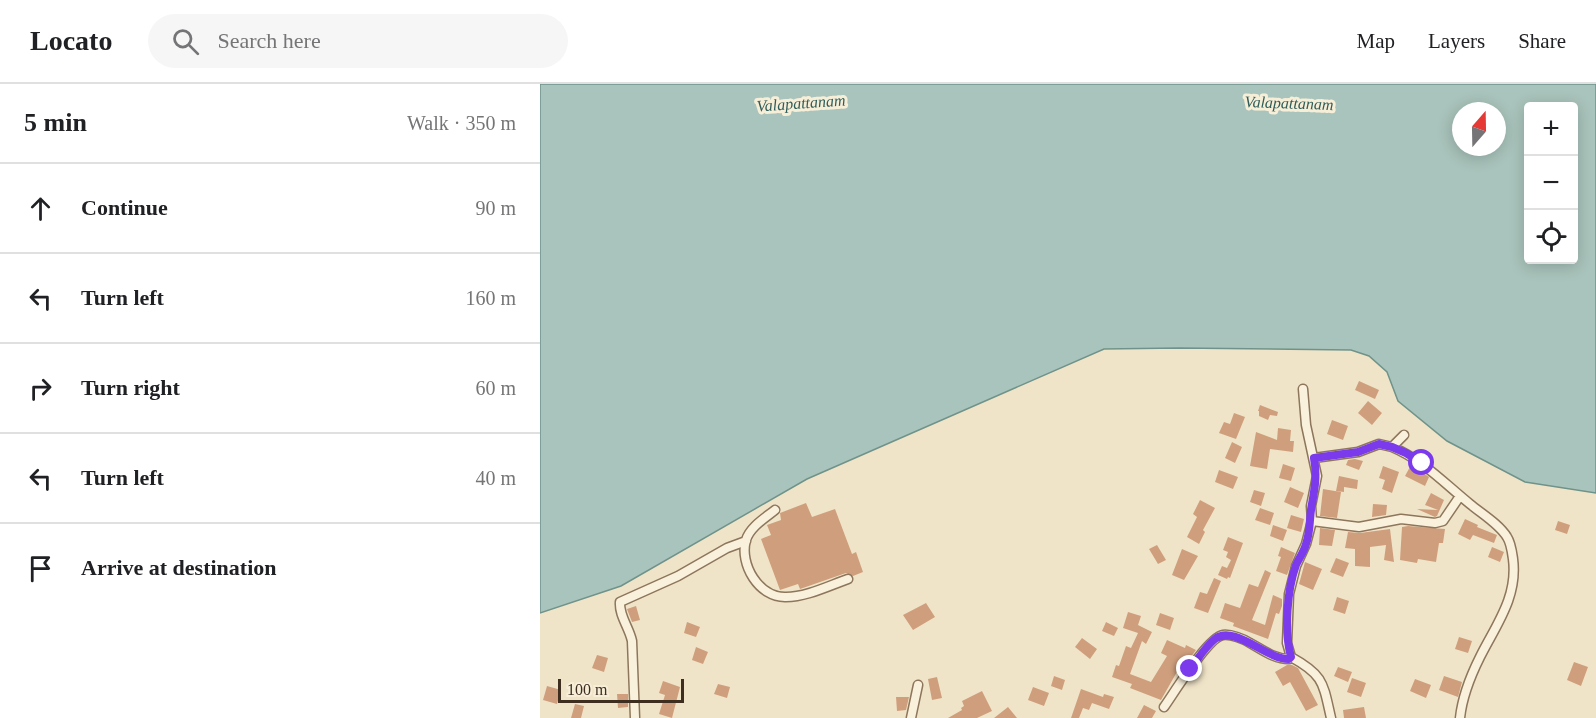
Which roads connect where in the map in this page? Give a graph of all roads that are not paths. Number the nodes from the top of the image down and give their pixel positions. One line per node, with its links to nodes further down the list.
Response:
1 (1304, 389): 4 (street)
2 (1404, 435): 3 (street)
3 (1392, 447): 4 (street); 5 (street)
4 (1314, 458): 7 (street)
5 (1460, 496): 7 (street); 16 (street)
6 (775, 510): 8 (street)
7 (1312, 521): 10 (street)
8 (746, 541): 9 (street); 13 (street)
9 (848, 579)
10 (1291, 657): 12 (street); 15 (street)
11 (918, 686): 14 (street)
12 (1164, 707)
13 (635, 718)
14 (911, 718)
15 (1331, 718)
16 (1460, 718)

